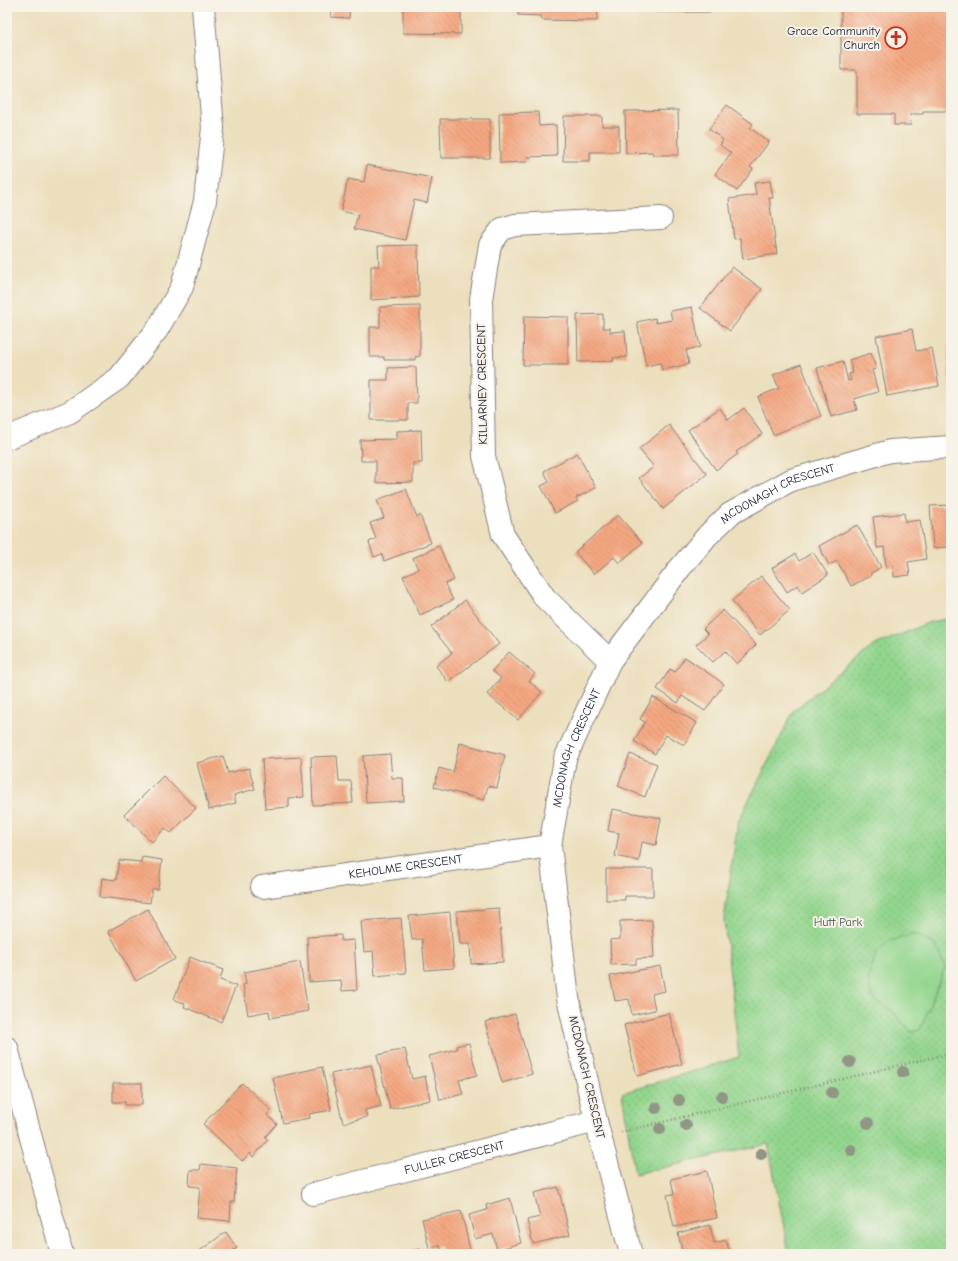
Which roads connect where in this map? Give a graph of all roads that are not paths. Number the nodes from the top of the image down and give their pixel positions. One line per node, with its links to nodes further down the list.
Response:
1 (203, 7): 3 (main road)
2 (661, 218): 5 (main road, KILLARNEY CRESCENT)
3 (7, 438)
4 (951, 447): 5 (main road, MCDONAGH CRESCENT)
5 (610, 661): 6 (main road, MCDONAGH CRESCENT)
6 (550, 846): 7 (main road, KEHOLME CRESCENT); 9 (main road, MCDONAGH CRESCENT)
7 (262, 887)
8 (7, 1048): 11 (main road)
9 (596, 1121): 10 (main road, FULLER CRESCENT); 12 (main road, MCDONAGH CRESCENT)
10 (313, 1194)
11 (62, 1254)
12 (631, 1254)

